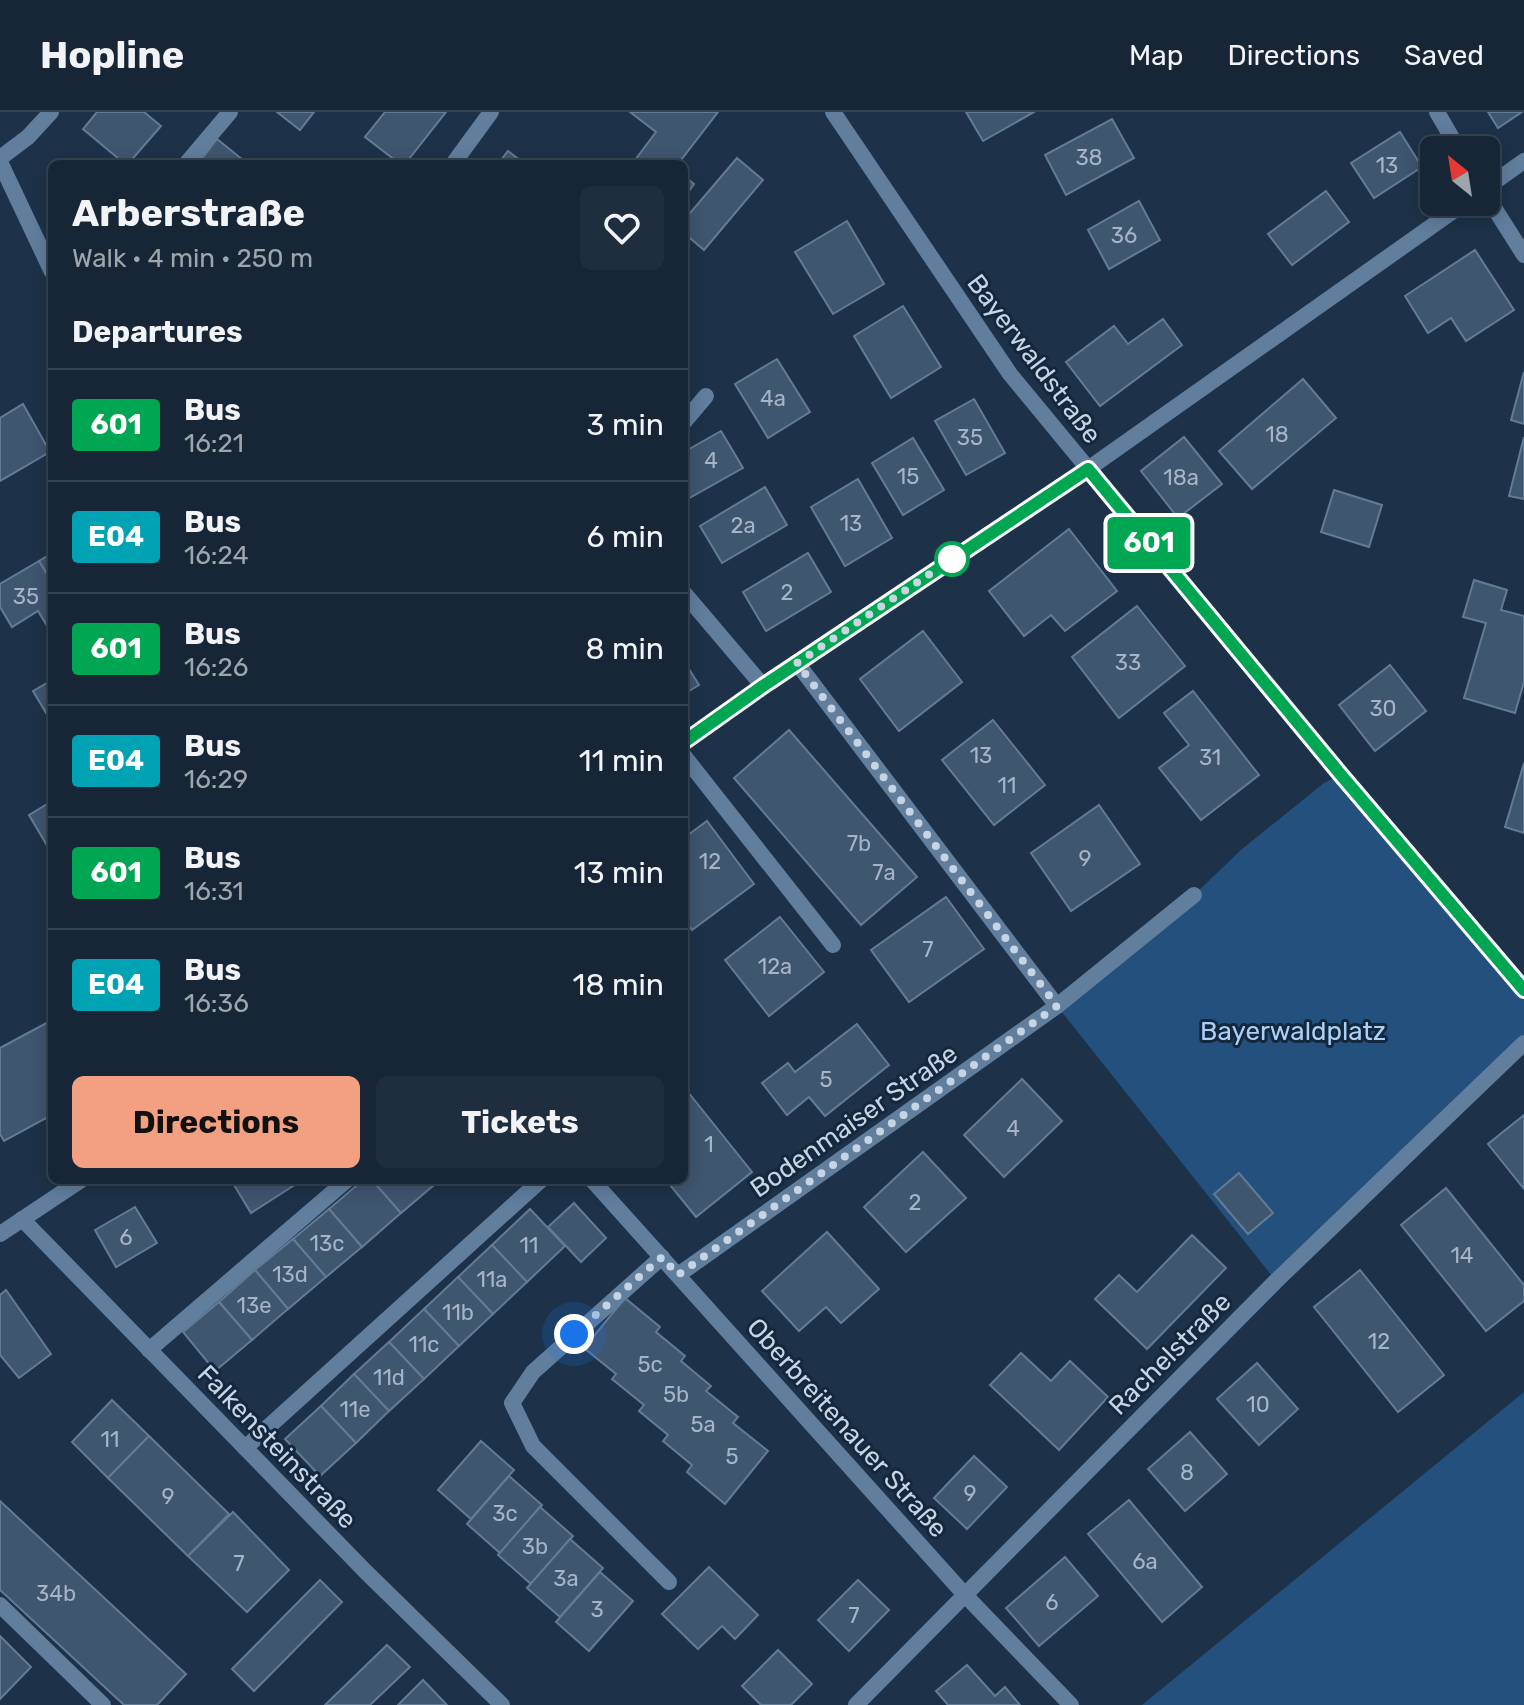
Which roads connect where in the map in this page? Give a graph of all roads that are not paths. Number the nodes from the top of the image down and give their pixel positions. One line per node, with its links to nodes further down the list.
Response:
1 (51, 112): 7 (street)
2 (230, 112): 8 (street)
3 (491, 112): 9 (street)
4 (833, 112): 18 (street, Bayerwaldstraße)
5 (1437, 112): 6 (street)
6 (1451, 136)
7 (0, 160): 15 (street)
8 (189, 160)
9 (456, 160)
10 (1524, 161): 11 (street)
11 (1500, 178)
12 (1446, 216): 18 (street)
13 (1499, 216): 14 (street)
14 (1524, 255)
15 (48, 263)
16 (706, 396): 17 (street)
17 (688, 417)
18 (1088, 469): 20 (street); 26 (street, Bayerwaldstraße)
19 (688, 598): 21 (street)
20 (797, 663): 21 (street); 27 (street)
21 (763, 686): 22 (street)
22 (688, 739)
23 (688, 761): 25 (street)
24 (1194, 895): 27 (street, Bodenmaiser Straße)
25 (833, 945)
26 (1524, 990)
27 (1057, 1006): 36 (street, Bodenmaiser Straße)
28 (1524, 1043): 40 (street, Rachelstraße)
29 (75, 1184): 33 (street)
30 (342, 1184): 37 (street)
31 (537, 1184): 38 (street)
32 (596, 1184): 35 (street, Oberbreitenauer Straße)
33 (22, 1219): 34 (street); 37 (street, Falkensteinstraße)
34 (0, 1234)
35 (662, 1257): 36 (street, Oberbreitenauer Straße); 39 (street)
36 (678, 1275): 40 (street, Oberbreitenauer Straße)
37 (149, 1350): 38 (street, Falkensteinstraße)
38 (245, 1448): 43 (street, Falkensteinstraße)
39 (669, 1582)
40 (965, 1595): 44 (street, Rachelstraße); 45 (street, Oberbreitenauer Straße)
41 (0, 1605): 42 (street)
42 (103, 1705)
43 (502, 1705)
44 (856, 1705)
45 (1071, 1705)

